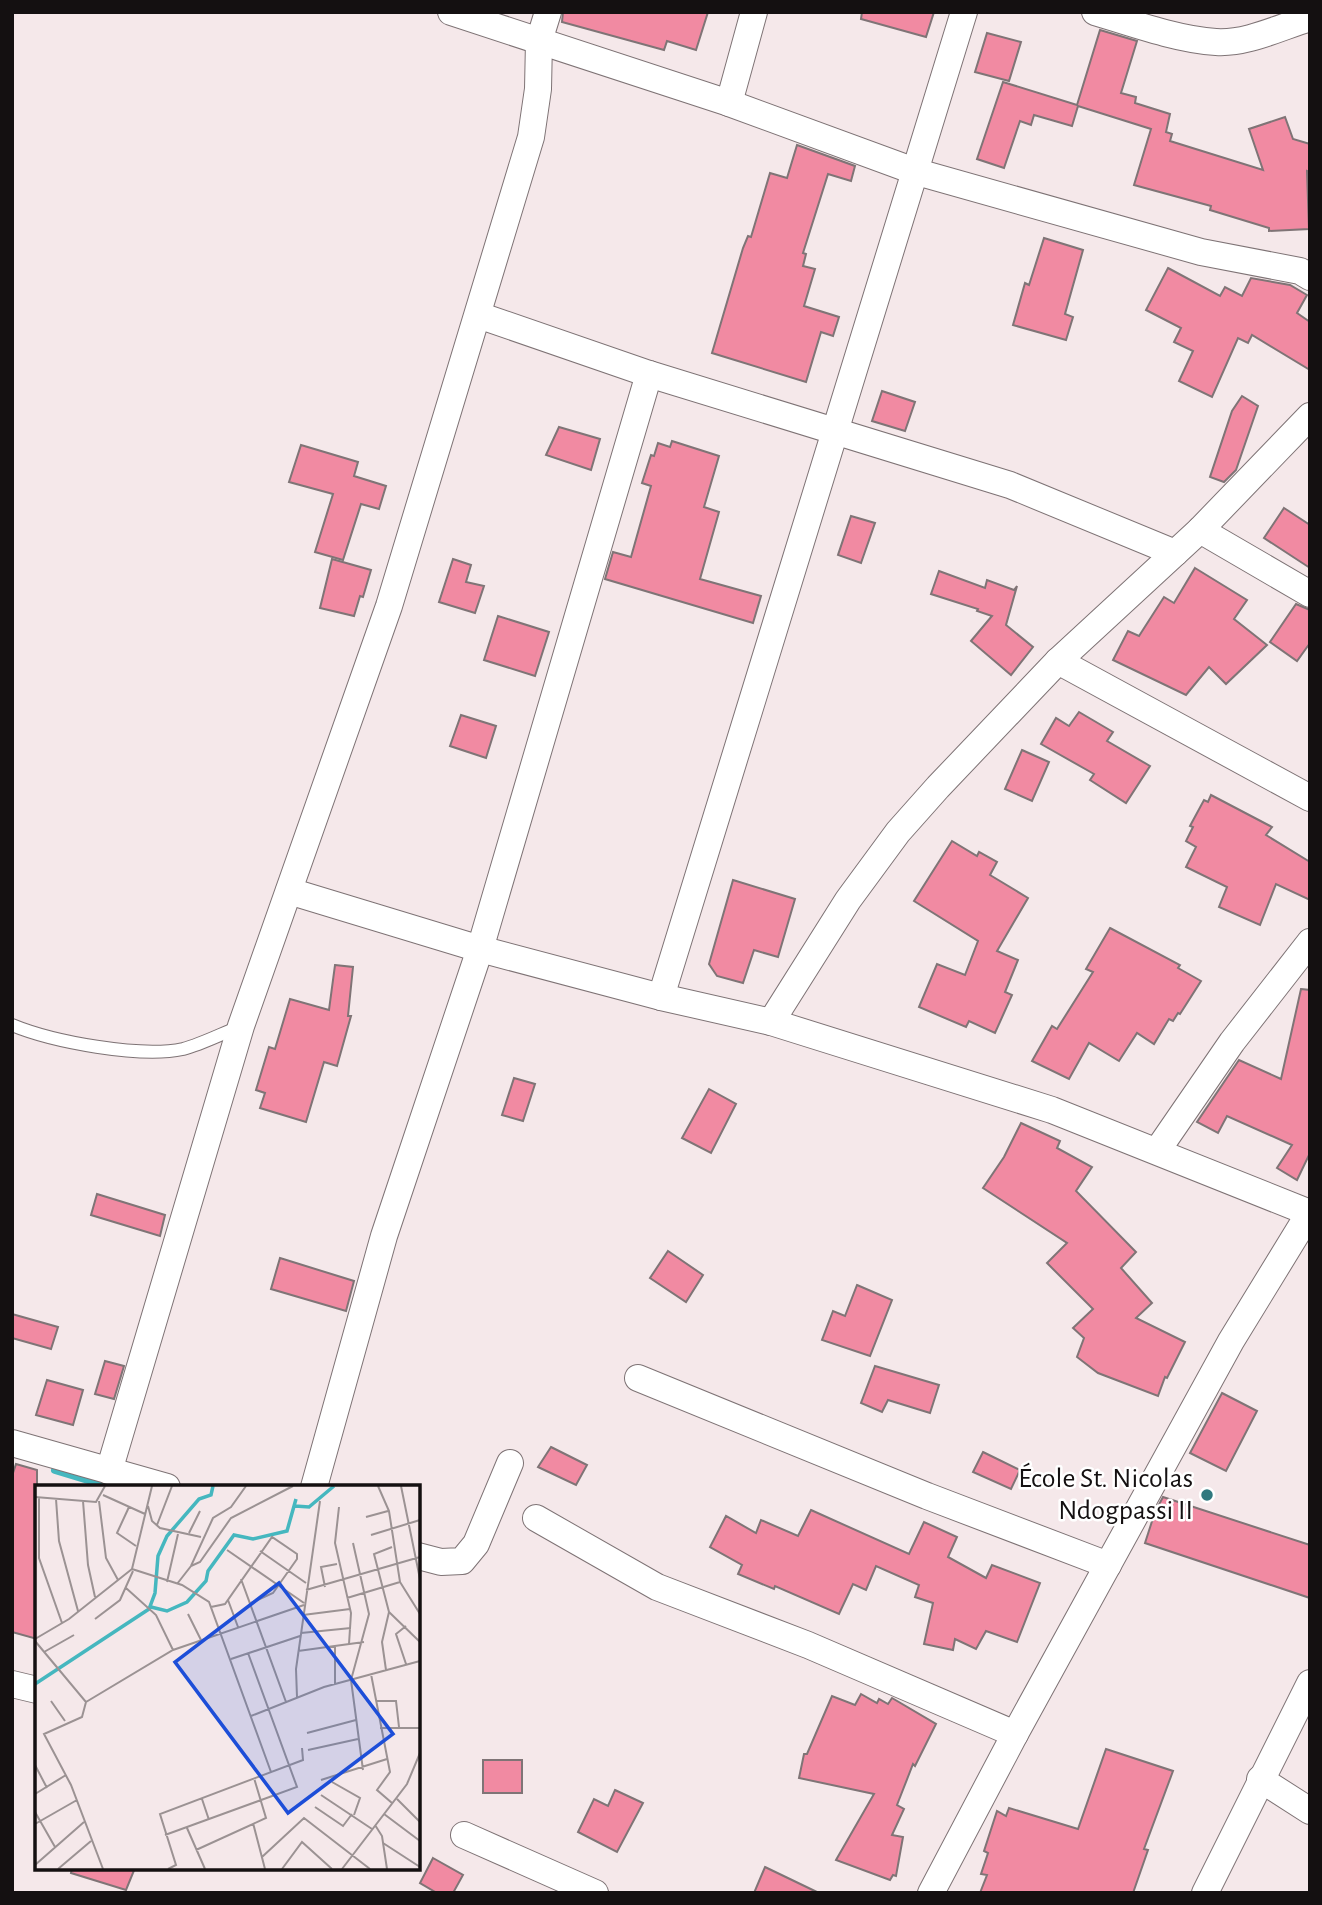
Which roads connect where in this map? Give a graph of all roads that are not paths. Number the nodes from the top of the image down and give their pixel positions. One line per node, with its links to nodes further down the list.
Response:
1 (451, 12): 7 (street)
2 (548, 12): 7 (street)
3 (754, 12): 8 (street)
4 (964, 12): 9 (street)
5 (1095, 12): 6 (street)
6 (1305, 23)
7 (538, 41): 8 (street); 11 (street)
8 (729, 103): 9 (street)
9 (917, 172): 10 (street); 14 (street)
10 (1310, 277)
11 (478, 315): 12 (street); 20 (street)
12 (649, 374): 14 (street); 22 (street)
13 (1310, 416): 15 (street)
14 (835, 432): 16 (street); 23 (street)
15 (1200, 530): 16 (street); 17 (street)
16 (1175, 553): 18 (street)
17 (1310, 594)
18 (1058, 661): 19 (street); 24 (street)
19 (1310, 798)
20 (289, 891): 22 (street); 26 (street)
21 (1310, 942): 27 (street)
22 (480, 949): 23 (street); 34 (street)
23 (661, 997): 24 (street)
24 (771, 1022): 27 (street)
25 (12, 1025): 26 (lane)
26 (241, 1026): 32 (street)
27 (1157, 1151): 28 (street)
28 (1309, 1213): 37 (street)
29 (638, 1378): 37 (street)
30 (12, 1443): 32 (street)
31 (510, 1464): 36 (street)
32 (109, 1471): 33 (street)
33 (160, 1485)
34 (315, 1485)
35 (536, 1518): 41 (street)
36 (420, 1557)
37 (1108, 1566): 41 (street)
38 (1310, 1682): 42 (street)
39 (12, 1684): 40 (street)
40 (35, 1690)
41 (1015, 1734): 47 (street)
42 (1261, 1779): 43 (street); 48 (street)
43 (1310, 1811)
44 (464, 1835): 45 (street)
45 (556, 1885): 46 (street)
46 (595, 1893)
47 (931, 1893)
48 (1205, 1893)

